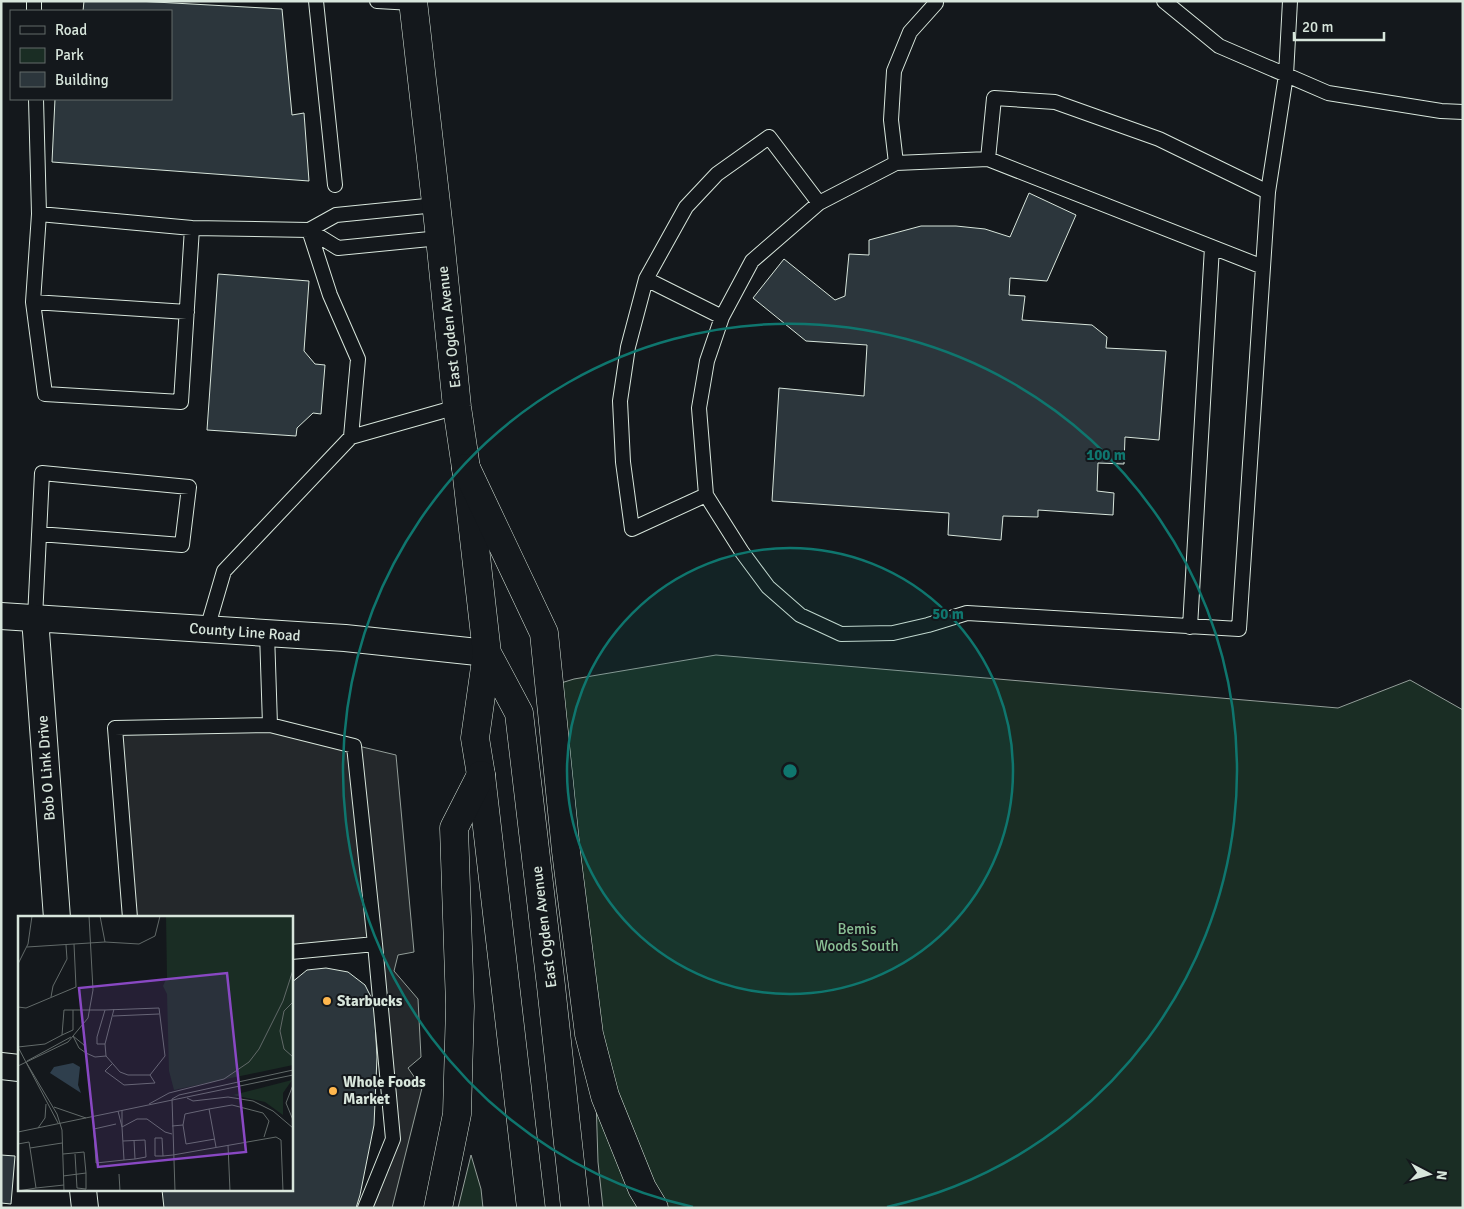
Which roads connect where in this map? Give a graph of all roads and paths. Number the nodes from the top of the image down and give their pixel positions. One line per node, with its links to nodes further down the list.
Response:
1 (316, 1): 12 (lane)
2 (377, 1): 5 (lane)
3 (1164, 1): 7 (lane)
4 (1290, 1): 7 (lane)
5 (413, 2): 15 (main road, East Ogden Avenue)
6 (939, 2): 11 (lane)
7 (1286, 75): 9 (lane); 13 (lane)
8 (36, 100): 16 (lane)
9 (1463, 112)
10 (988, 159): 11 (lane); 13 (lane); 20 (lane)
11 (896, 163): 14 (lane)
12 (335, 186)
13 (1268, 192): 21 (lane)
14 (819, 204): 22 (lane); 25 (lane)
15 (436, 205): 18 (lane); 19 (main road, East Ogden Avenue)
16 (39, 214): 17 (lane); 23 (lane)
17 (192, 228): 18 (lane); 24 (lane)
18 (309, 230): 19 (lane); 27 (lane)
19 (440, 238): 26 (main road, East Ogden Avenue)
20 (1212, 247): 21 (lane); 33 (lane)
21 (1263, 267): 33 (lane)
22 (646, 279): 25 (lane); 29 (lane)
23 (33, 302): 24 (lane); 24 (lane)
24 (187, 312)
25 (722, 317): 29 (lane)
26 (457, 407): 27 (lane); 28 (main road, East Ogden Avenue)
27 (351, 437): 34 (lane)
28 (466, 468): 36 (main road, East Ogden Avenue); 51 (main road)
29 (706, 495): 33 (lane)
30 (39, 534): 30 (lane); 32 (lane)
31 (1, 616): 32 (street, County Line Road)
32 (35, 618): 34 (street, County Line Road); 39 (street, Bob O Link Drive)
33 (1190, 627)
34 (207, 629): 35 (street, County Line Road)
35 (267, 633): 36 (street, County Line Road); 37 (lane)
36 (487, 653): 38 (main road, East Ogden Avenue); 50 (main road, East Ogden Avenue)
37 (270, 725): 40 (lane); 41 (lane)
38 (481, 775): 48 (main road); 49 (main road, East Ogden Avenue)
39 (57, 916)
40 (130, 916)
41 (375, 944): 42 (lane); 47 (lane)
42 (292, 952)
43 (1, 1066): 44 (street)
44 (18, 1068)
45 (83, 1192): 46 (street)
46 (84, 1208)
47 (365, 1208)
48 (438, 1208)
49 (531, 1208)
50 (575, 1208)
51 (654, 1208)

